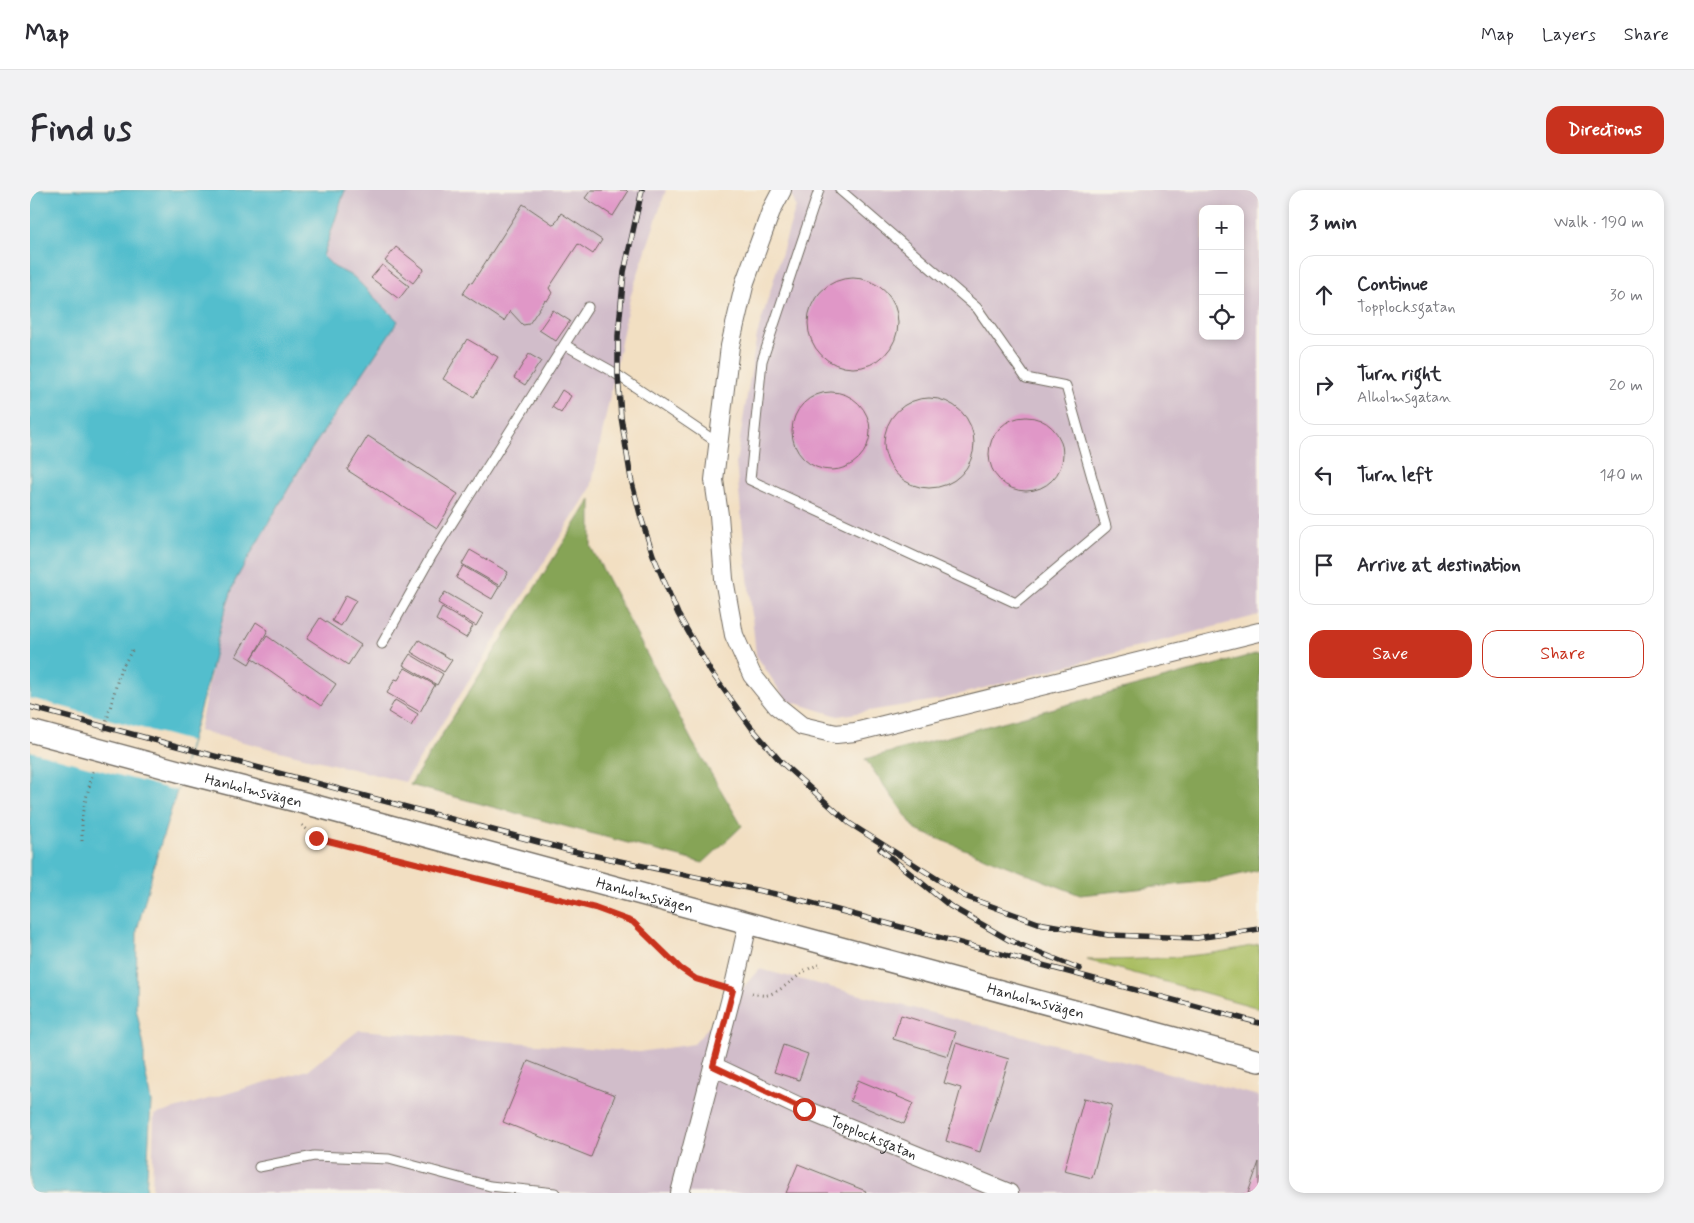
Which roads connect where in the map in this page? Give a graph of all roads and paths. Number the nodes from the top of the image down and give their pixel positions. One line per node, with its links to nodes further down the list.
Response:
1 (782, 190): 6 (street)
2 (819, 190): 3 (lane)
3 (840, 190)
4 (588, 307): 5 (lane)
5 (565, 345): 6 (lane); 8 (lane)
6 (718, 443): 7 (street)
7 (1259, 632)
8 (382, 644)
9 (30, 730): 11 (street, Hanholmsvägen, bridge)
10 (299, 823): 13 (path)
11 (748, 924): 13 (street); 14 (street, Hanholmsvägen)
12 (825, 964): 13 (path)
13 (733, 990): 15 (street)
14 (1259, 1061)
15 (713, 1066): 18 (street); 19 (street, Topplocksgatan)
16 (259, 1167): 17 (lane)
17 (555, 1193)
18 (680, 1193)
19 (1009, 1193)

